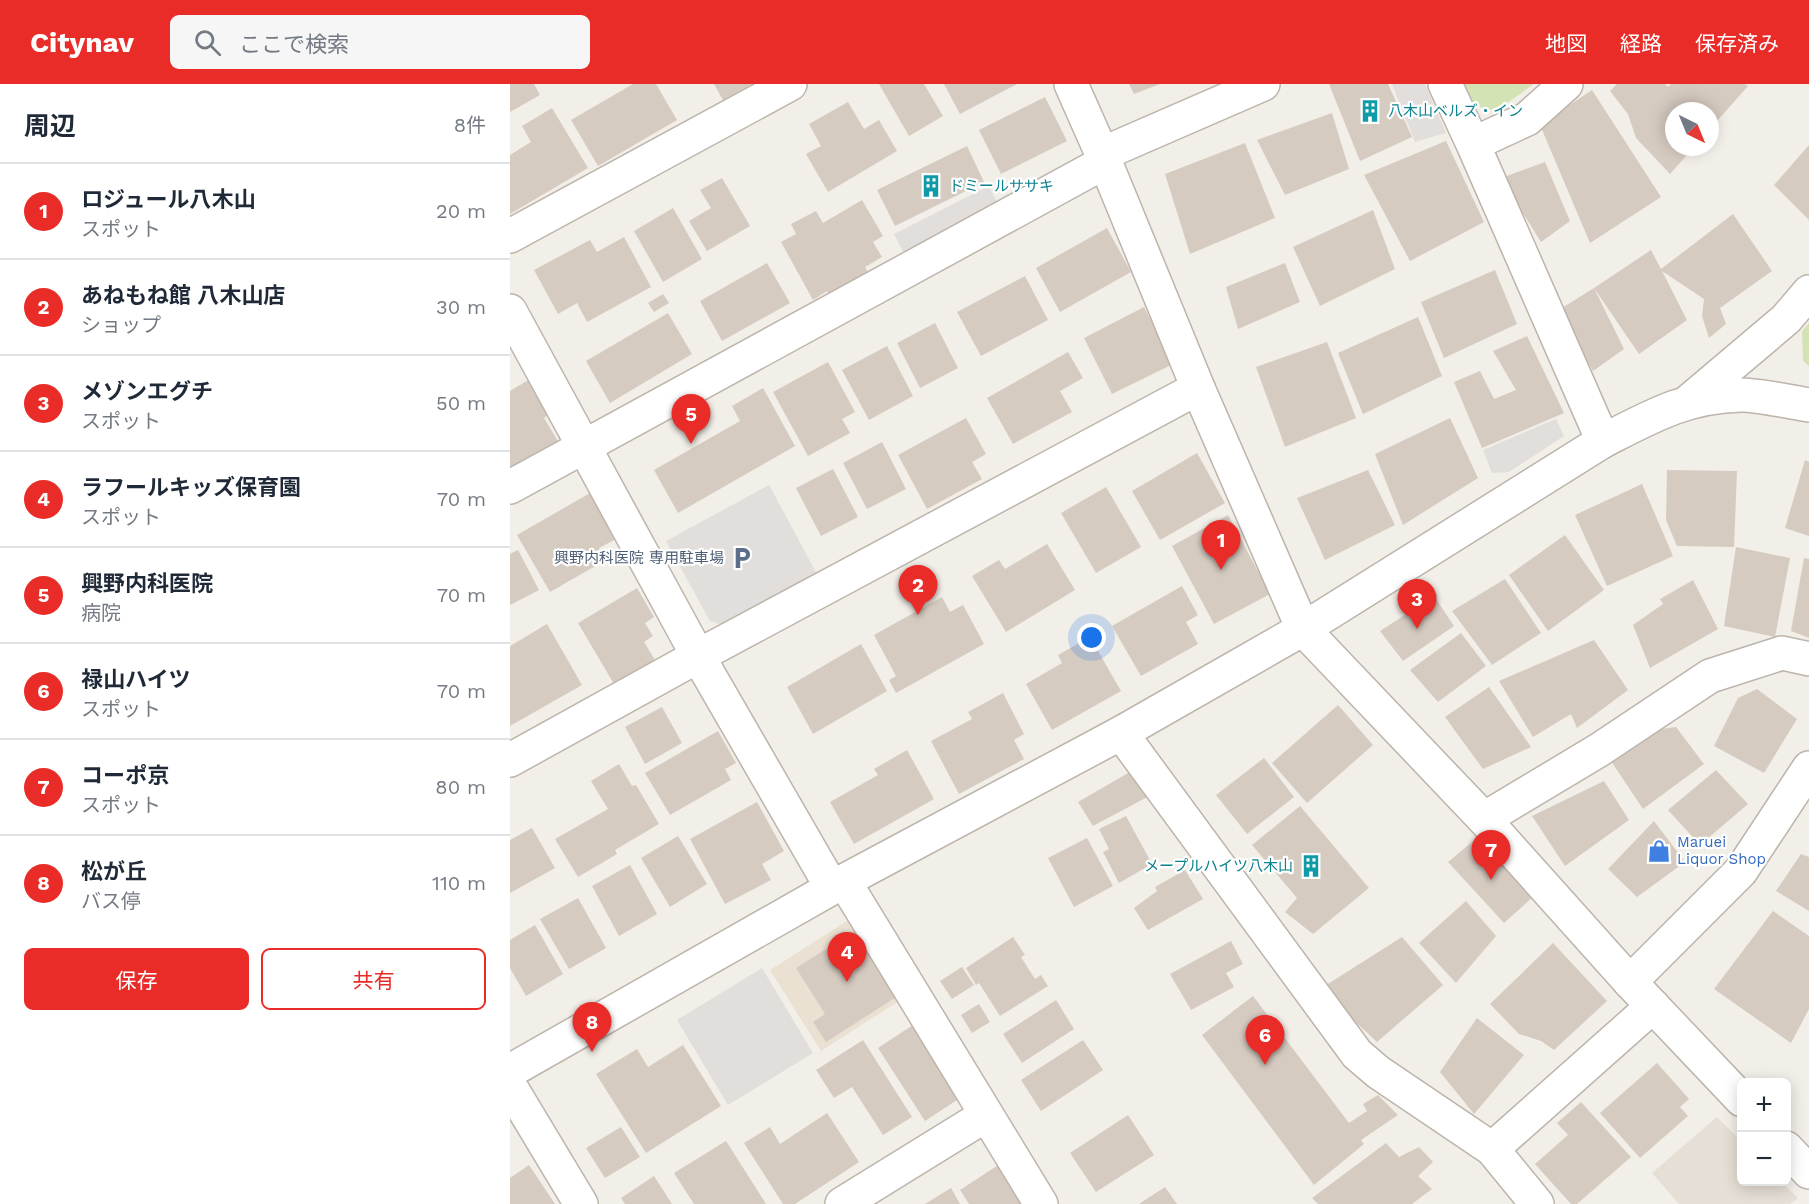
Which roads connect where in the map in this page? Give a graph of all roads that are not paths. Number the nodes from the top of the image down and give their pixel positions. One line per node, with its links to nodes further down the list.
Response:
1 (790, 84): 8 (street)
2 (1071, 84): 7 (street)
3 (1263, 84): 7 (street)
4 (1445, 84): 6 (street)
5 (1566, 84): 6 (street)
6 (1473, 144): 14 (street)
7 (1103, 158): 11 (street); 15 (street)
8 (510, 236)
9 (1809, 292): 12 (street)
10 (510, 311): 15 (street)
11 (1198, 388): 17 (street); 18 (street)
12 (1689, 401): 13 (street); 14 (street)
13 (1809, 405)
14 (1603, 441): 17 (street)
15 (584, 446): 16 (street); 18 (street)
16 (510, 487)
17 (1303, 629): 20 (street); 23 (street)
18 (698, 656): 21 (street); 24 (street)
19 (1809, 659): 23 (street)
20 (1121, 733): 24 (street); 31 (street)
21 (510, 760)
22 (1809, 768): 25 (street)
23 (1484, 819): 25 (street)
24 (838, 884): 27 (street); 30 (street)
25 (1630, 981): 26 (street)
26 (1653, 1006): 29 (street); 31 (street)
27 (510, 1071)
28 (510, 1086): 34 (street)
29 (1737, 1095)
30 (986, 1115): 35 (street); 36 (street)
31 (1492, 1149): 37 (street)
32 (1791, 1153): 33 (street)
33 (1809, 1172)
34 (581, 1204)
35 (842, 1204)
36 (1041, 1204)
37 (1538, 1204)

